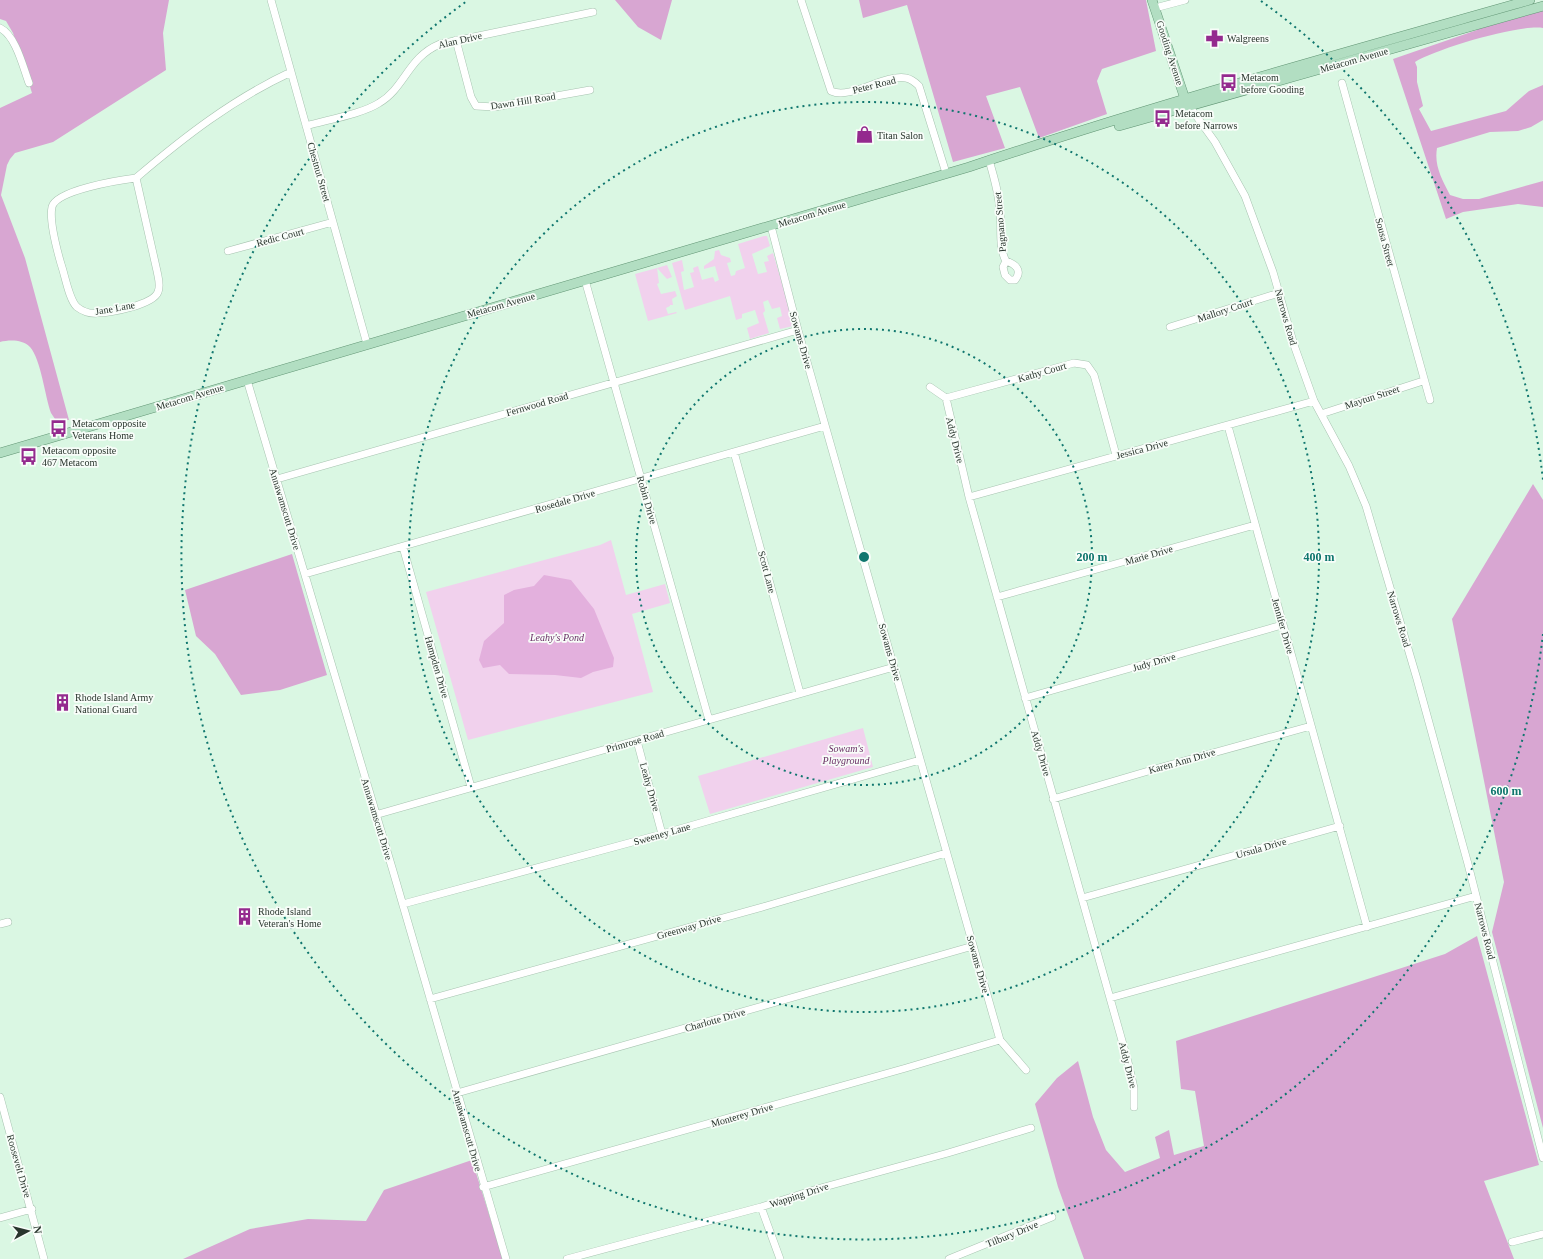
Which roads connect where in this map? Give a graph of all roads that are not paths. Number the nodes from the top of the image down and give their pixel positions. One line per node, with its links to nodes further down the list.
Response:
1 (272, 0): 10 (street, Chestnut Street)
2 (801, 0): 17 (street, Peter Road)
3 (1185, 0): 5 (street)
4 (1530, 0): 14 (main road, Metacom Avenue)
5 (1153, 4): 14 (main road, Gooding Avenue)
6 (1543, 6): 14 (main road, Metacom Avenue)
7 (592, 12): 9 (street, Alan Drive)
8 (0, 28): 11 (street)
9 (456, 40): 13 (street, Dawn Hill Road); 15 (street, Alan Drive)
10 (291, 72): 15 (street, Chestnut Street); 18 (street)
11 (29, 83)
12 (1342, 83): 30 (street, Sousa Street)
13 (590, 90)
14 (1187, 102): 16 (main road, Metacom Avenue); 24 (street, Narrows Road)
15 (306, 126): 19 (street, Chestnut Street)
16 (989, 160): 17 (main road, Metacom Avenue); 22 (street, Pagnano Street)
17 (946, 173): 20 (main road, Metacom Avenue)
18 (136, 178): 18 (street, Jane Lane)
19 (333, 222): 21 (street, Redic Court); 27 (street, Chestnut Street)
20 (771, 226): 23 (main road, Metacom Avenue); 26 (street, Sowams Drive)
21 (228, 251)
22 (1006, 261)
23 (585, 280): 27 (main road, Metacom Avenue); 29 (street, Robin Drive)
24 (1279, 293): 25 (street, Mallory Court); 34 (street, Narrows Road)
25 (1170, 327)
26 (798, 330): 29 (street, Fernwood Road); 36 (street, Sowams Drive)
27 (367, 344): 28 (main road, Metacom Avenue)
28 (246, 380): 39 (main road, Metacom Avenue); 41 (street, Annawamscutt Drive)
29 (614, 382): 41 (street, Fernwood Road); 42 (street, Robin Drive)
30 (1423, 382): 33 (street, Sousa Street); 35 (street, Maytun Street)
31 (930, 387): 32 (street)
32 (946, 398): 40 (street, Kathy Court); 43 (street, Addy Drive)
33 (1430, 400)
34 (1314, 401): 35 (street, Narrows Road); 37 (street, Jessica Drive)
35 (1321, 414): 62 (street, Narrows Road)
36 (825, 426): 38 (street, Rosedale Drive); 49 (street, Sowams Drive)
37 (1228, 426): 40 (street, Jessica Drive); 44 (street, Jennifer Drive)
38 (734, 452): 42 (street, Rosedale Drive); 50 (street, Scott Lane)
39 (0, 453)
40 (1116, 455): 43 (street, Jessica Drive)
41 (277, 479): 46 (street, Annawamscutt Drive)
42 (641, 479): 45 (street, Rosedale Drive); 52 (street, Robin Drive)
43 (970, 497): 47 (street, Addy Drive)
44 (1255, 525): 47 (street, Marie Drive); 48 (street, Jennifer Drive)
45 (403, 547): 46 (street, Rosedale Drive); 56 (street, Hampden Drive)
46 (305, 574): 58 (street, Annawamscutt Drive)
47 (997, 597): 51 (street, Addy Drive)
48 (1282, 625): 51 (street, Judy Drive); 53 (street, Jennifer Drive)
49 (894, 667): 50 (street, Primrose Road); 55 (street, Sowams Drive)
50 (800, 692): 52 (street, Primrose Road)
51 (1025, 698): 57 (street, Addy Drive)
52 (709, 720): 54 (street, Primrose Road)
53 (1311, 726): 57 (street, Karen Ann Drive); 59 (street, Jennifer Drive)
54 (636, 741): 56 (street, Primrose Road); 60 (street, Leahy Drive)
55 (920, 760): 60 (street, Sweeney Lane); 61 (street, Sowams Drive)
56 (471, 787): 58 (street, Primrose Road)
57 (1053, 799): 63 (street, Addy Drive)
58 (375, 814): 64 (street, Annawamscutt Drive)
59 (1340, 826): 63 (street, Ursula Drive); 67 (street)
60 (662, 834): 64 (street, Sweeney Lane)
61 (946, 853): 68 (street, Sowams Drive); 70 (street, Greenway Drive)
62 (1476, 896): 67 (street); 77 (street, Narrows Road)
63 (1082, 898): 69 (street, Addy Drive)
64 (403, 904): 70 (street, Annawamscutt Drive)
65 (8, 922): 66 (street)
66 (0, 924)
67 (1368, 927): 69 (street)
68 (973, 946): 71 (street, Sowams Drive); 73 (street, Charlotte Drive)
69 (1110, 998): 75 (street, Addy Drive)
70 (430, 999): 73 (street, Annawamscutt Drive)
71 (1000, 1040): 72 (street, Sowams Drive); 78 (street, Monterey Drive)
72 (1026, 1070)
73 (457, 1093): 78 (street, Annawamscutt Drive)
74 (0, 1097): 80 (street, Roosevelt Drive)
75 (1134, 1107)
76 (1031, 1128): 79 (street, Wapping Drive)
77 (1543, 1158)
78 (483, 1187): 86 (street, Annawamscutt Drive)
79 (761, 1207): 87 (street, Wapping Drive); 88 (street)
80 (32, 1209): 82 (street); 85 (street, Roosevelt Drive)
81 (1052, 1217): 89 (street, Tilbury Drive)
82 (0, 1218)
83 (1543, 1234): 84 (street)
84 (1512, 1242)
85 (44, 1259)
86 (506, 1259)
87 (567, 1259)
88 (780, 1259)
89 (949, 1259)

